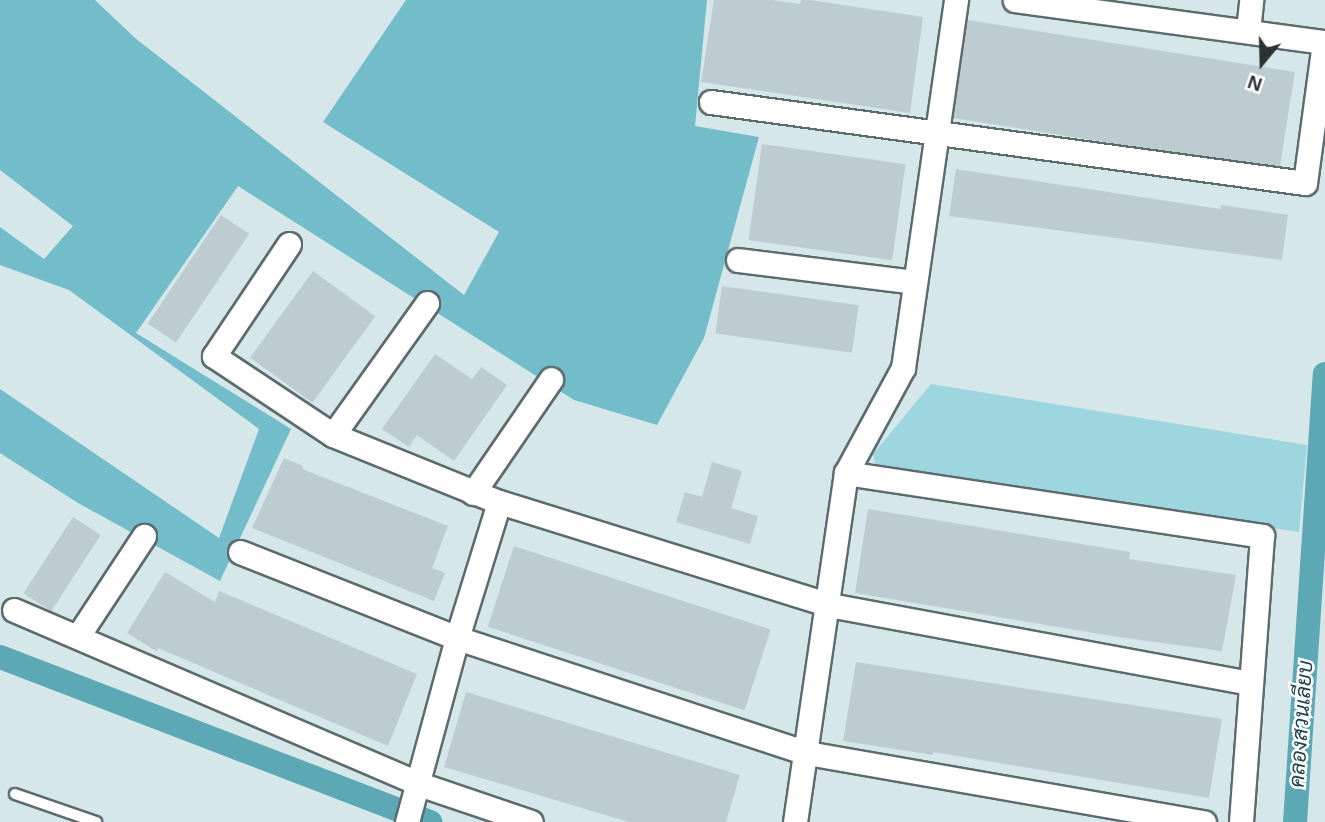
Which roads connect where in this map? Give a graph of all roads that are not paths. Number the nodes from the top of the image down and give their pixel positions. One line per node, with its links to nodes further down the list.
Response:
1 (956, 0): 7 (street)
2 (1015, 0): 4 (street)
3 (1251, 0): 5 (street)
4 (1108, 6): 5 (street)
5 (1248, 31): 7 (street)
6 (710, 102): 7 (street)
7 (936, 135): 10 (street)
8 (289, 244): 13 (street)
9 (738, 260): 10 (street)
10 (915, 282): 14 (street)
11 (427, 303): 13 (street)
12 (551, 379): 15 (street)
13 (333, 435): 15 (street)
14 (846, 473): 19 (street); 23 (street)
15 (473, 493): 16 (street)
16 (499, 502): 19 (street); 22 (street)
17 (144, 536): 21 (street)
18 (240, 552): 22 (street)
19 (829, 605): 23 (street); 24 (street)
20 (13, 610): 21 (street)
21 (78, 636): 26 (street)
22 (457, 638): 24 (street); 26 (street)
23 (1251, 683): 31 (street)
24 (807, 753): 29 (street); 30 (street)
25 (15, 794): 27 (lane)
26 (413, 803): 28 (street)
27 (96, 822)
28 (531, 822)
29 (794, 822)
30 (1203, 822)
31 (1241, 822)

